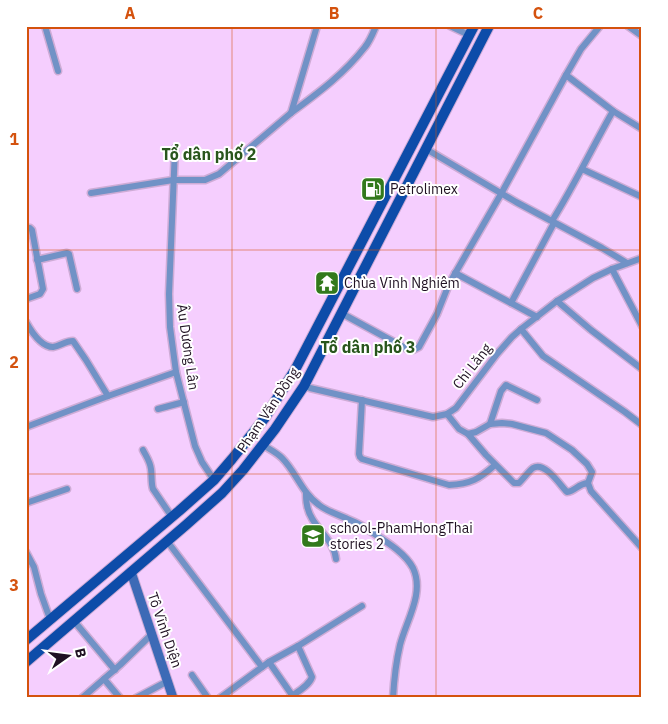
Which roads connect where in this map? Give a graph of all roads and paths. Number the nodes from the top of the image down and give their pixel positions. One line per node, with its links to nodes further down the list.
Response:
1 (45, 26): 10 (street)
2 (317, 26): 13 (street)
3 (376, 26): 13 (street)
4 (450, 26): 8 (street)
5 (489, 26): 16 (main road, Phạm Văn Đồng)
6 (600, 26): 11 (street)
7 (628, 26): 9 (street)
8 (472, 31): 19 (main road, Phạm Văn Đồng)
9 (642, 36)
10 (58, 71)
11 (566, 76): 12 (street); 21 (street)
12 (613, 111): 14 (street); 17 (street)
13 (291, 113): 18 (street)
14 (642, 129)
15 (175, 148): 18 (street, Âu Dương Lân)
16 (426, 149): 21 (street); 23 (main road, Phạm Văn Đồng)
17 (582, 169): 22 (street); 24 (street)
18 (173, 180): 20 (street); 41 (street, Âu Dương Lân)
19 (388, 191): 23 (main road); 56 (main road, Phạm Văn Đồng)
20 (91, 193)
21 (501, 194): 24 (street); 30 (street)
22 (642, 197)
23 (400, 199): 35 (main road, Phạm Văn Đồng)
24 (553, 222): 28 (street); 34 (street)
25 (26, 228): 27 (street)
26 (642, 258): 28 (street, Chi Lăng)
27 (37, 260): 31 (street); 32 (street)
28 (627, 263): 29 (street, Chi Lăng)
29 (612, 269): 33 (street, Chi Lăng); 38 (street)
30 (456, 273): 34 (street); 35 (street)
31 (78, 290)
32 (26, 300)
33 (557, 302): 36 (street, Chi Lăng); 40 (street)
34 (511, 303): 36 (street)
35 (341, 314): 42 (main road, Phạm Văn Đồng)
36 (537, 317): 39 (street, Chi Lăng)
37 (26, 322): 43 (street)
38 (642, 326)
39 (521, 329): 48 (street, Chi Lăng); 50 (street)
40 (642, 369)
41 (176, 372): 43 (street); 46 (street, Âu Dương Lân)
42 (304, 386): 44 (street); 53 (main road, Phạm Văn Đồng)
43 (108, 396): 51 (street)
44 (362, 400): 48 (street); 55 (street)
45 (537, 400): 49 (street)
46 (184, 402): 47 (street); 56 (street, Âu Dương Lân)
47 (158, 409)
48 (447, 414): 52 (street)
49 (490, 424): 52 (street); 57 (street)
50 (642, 425)
51 (26, 427)
52 (468, 434): 55 (street)
53 (263, 445): 59 (street); 62 (main road, Phạm Văn Đồng)
54 (143, 450): 61 (street)
55 (495, 465): 57 (street)
56 (214, 480): 61 (main road, Phạm Văn Đồng)
57 (588, 484): 63 (street)
58 (67, 489): 60 (street)
59 (306, 493): 65 (street); 88 (street)
60 (26, 502)
61 (172, 517): 66 (main road, Phạm Văn Đồng)
62 (167, 541): 67 (main road, Phạm Văn Đồng); 76 (street)
63 (642, 548)
64 (26, 552): 69 (street)
65 (336, 559)
66 (121, 560): 67 (main road); 69 (main road, Phạm Văn Đồng)
67 (131, 572): 70 (main road, Phạm Văn Đồng); 71 (street, Tô Vĩnh Diện)
68 (362, 606): 73 (street)
69 (50, 619): 72 (main road, Phạm Văn Đồng)
70 (74, 621): 74 (main road, Phạm Văn Đồng); 77 (street)
71 (152, 634): 77 (street); 80 (street, Tô Vĩnh Diện)
72 (26, 640)
73 (298, 646): 75 (street); 81 (street)
74 (26, 662)
75 (269, 662): 76 (street); 81 (street)
76 (262, 667): 87 (street)
77 (115, 670): 79 (street)
78 (192, 676): 86 (street)
79 (104, 679): 82 (street); 83 (street)
80 (168, 681): 84 (street); 85 (street, Tô Vĩnh Diện)
81 (290, 696)
82 (86, 697)
83 (120, 698)
84 (136, 698)
85 (173, 698)
86 (208, 698)
87 (220, 698)
88 (392, 698)

